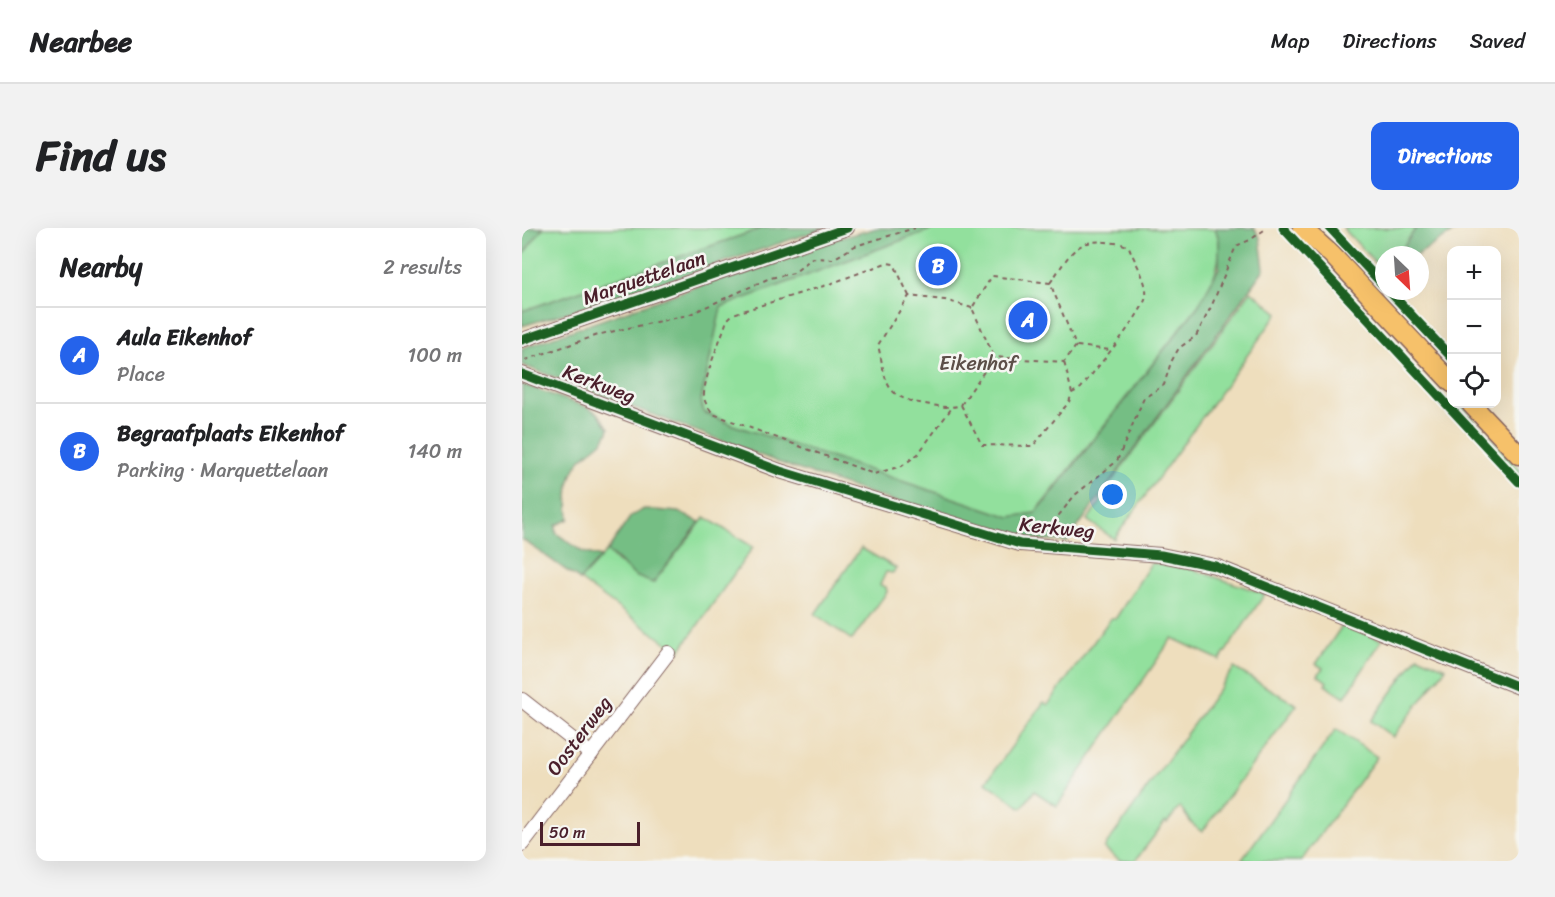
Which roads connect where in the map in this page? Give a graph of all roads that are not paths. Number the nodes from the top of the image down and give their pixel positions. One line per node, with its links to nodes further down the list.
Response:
1 (847, 228): 3 (street, Marquettelaan)
2 (1302, 228): 5 (main road)
3 (522, 339)
4 (522, 374): 9 (street, Kerkweg)
5 (1447, 378)
6 (1475, 408): 7 (main road)
7 (1519, 455)
8 (668, 653): 11 (street, Oosterweg)
9 (1519, 687)
10 (522, 700): 11 (street)
11 (591, 753): 12 (street, Oosterweg)
12 (522, 844)

